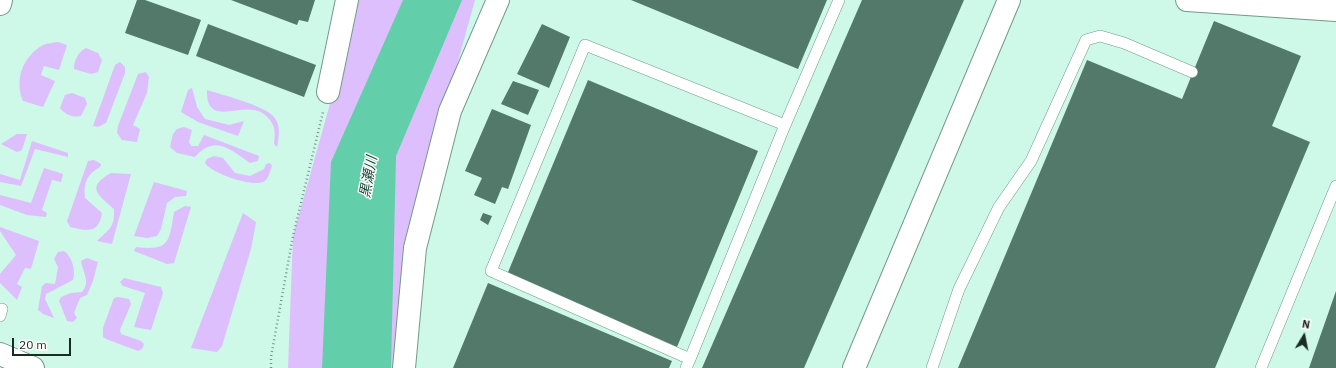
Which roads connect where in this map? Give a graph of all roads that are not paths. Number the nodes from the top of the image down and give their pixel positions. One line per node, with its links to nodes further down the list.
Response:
1 (347, 0): 9 (street)
2 (498, 0): 15 (street)
3 (839, 0): 10 (lane)
4 (1009, 0): 16 (street)
5 (1187, 0): 6 (street)
6 (1250, 2): 7 (street)
7 (1336, 10)
8 (1192, 72): 17 (lane)
9 (328, 92)
10 (785, 125): 13 (lane); 13 (lane)
11 (1336, 186): 18 (lane)
12 (0, 354): 14 (street)
13 (688, 364)
14 (33, 368)
15 (404, 368)
16 (854, 368)
17 (932, 368)
18 (1261, 368)

